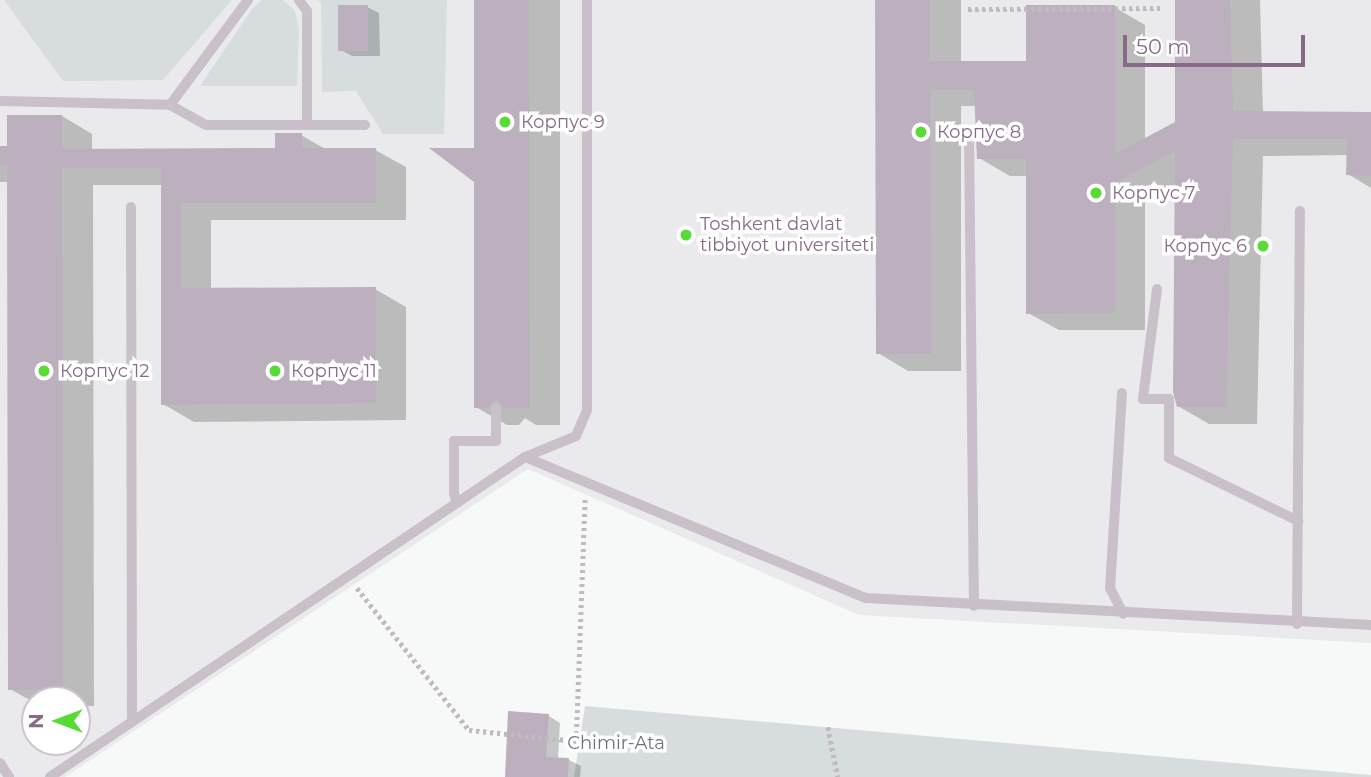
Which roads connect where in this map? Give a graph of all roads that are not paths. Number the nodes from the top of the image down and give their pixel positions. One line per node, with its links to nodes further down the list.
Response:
1 (248, 0): 5 (lane)
2 (299, 0): 6 (lane)
3 (587, 0): 14 (lane)
4 (0, 101): 5 (lane)
5 (170, 105): 6 (lane)
6 (307, 125): 7 (lane)
7 (365, 125)
8 (969, 132): 17 (lane)
9 (131, 207): 21 (lane)
10 (1300, 211): 16 (lane)
11 (1157, 289): 16 (lane)
12 (1122, 393): 18 (lane)
13 (496, 408): 15 (lane)
14 (525, 457): 15 (lane); 17 (lane)
15 (457, 503): 21 (lane)
16 (1298, 521): 19 (lane)
17 (974, 606): 18 (lane)
18 (1123, 614): 19 (lane)
19 (1297, 624): 20 (lane)
20 (1371, 625)
21 (132, 722): 24 (lane)
22 (0, 763): 23 (lane)
23 (9, 777)
24 (50, 777)

